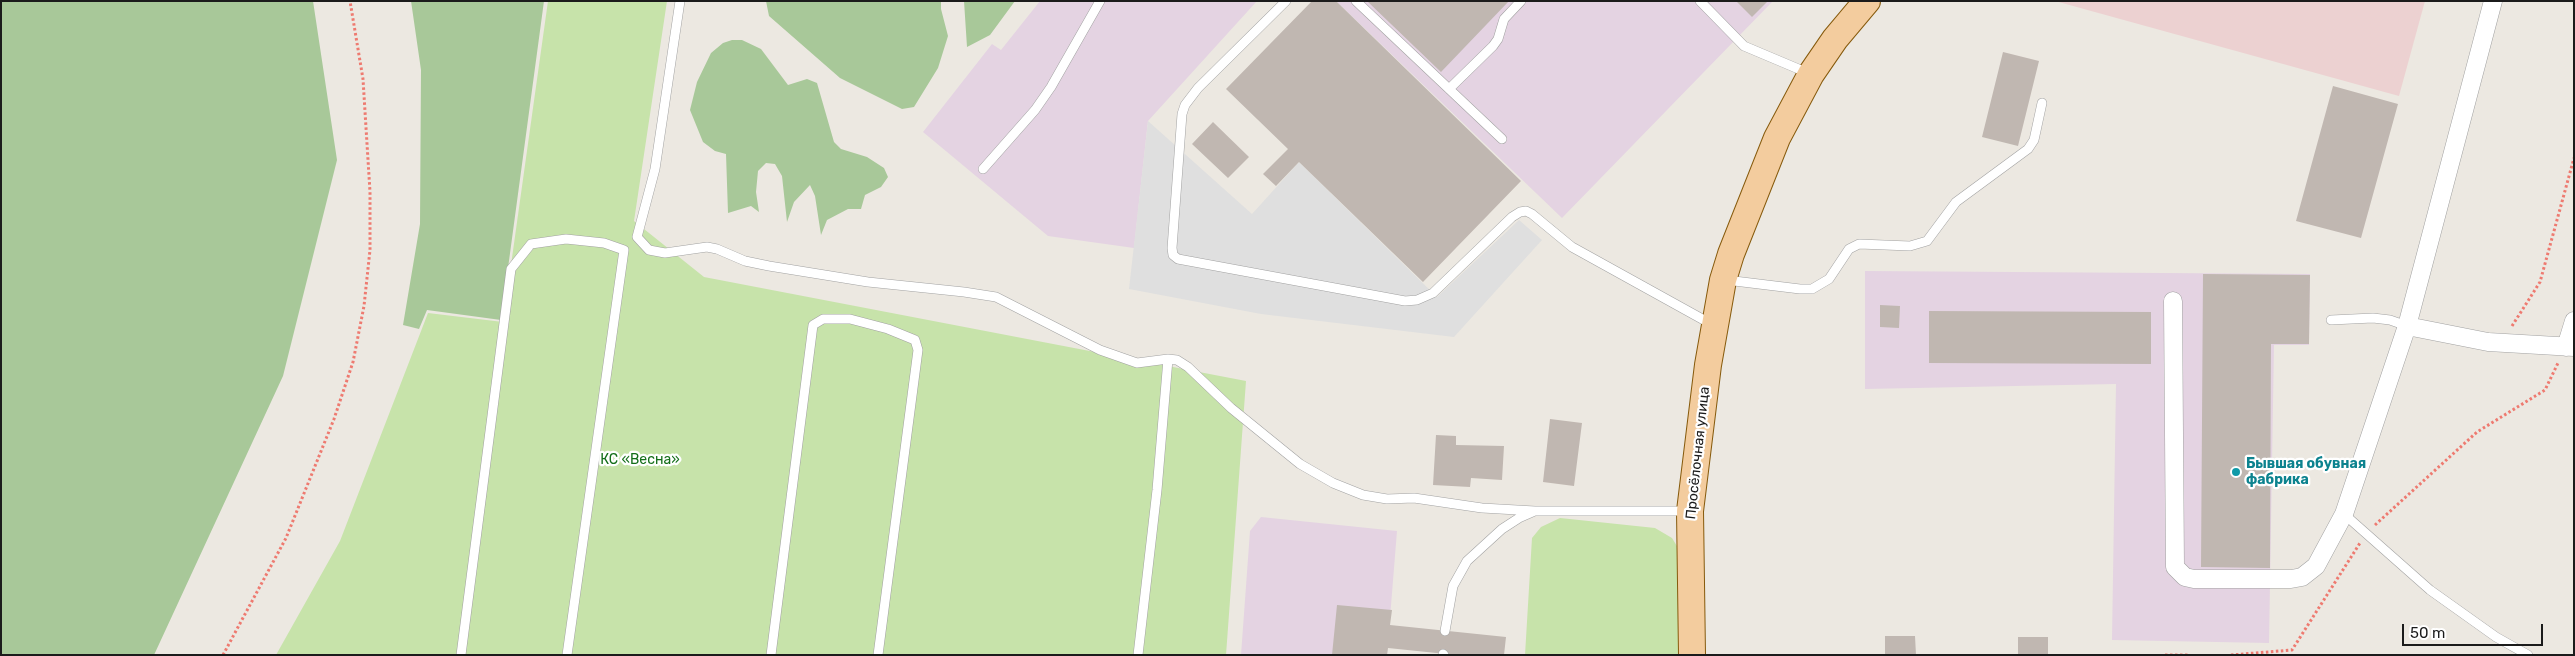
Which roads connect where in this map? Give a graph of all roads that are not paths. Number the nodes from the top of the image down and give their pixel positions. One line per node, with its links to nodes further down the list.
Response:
1 (680, 1): 21 (lane)
2 (1100, 1): 13 (lane)
3 (1286, 1): 18 (lane)
4 (1356, 1): 10 (lane)
5 (1521, 1): 10 (lane)
6 (1700, 1): 9 (lane)
7 (1867, 1): 9 (main road, Просёлочная улица)
8 (2493, 1): 19 (street)
9 (1811, 74): 14 (main road, Просёлочная улица)
10 (1448, 89): 12 (lane)
11 (2042, 103): 14 (lane)
12 (1502, 140)
13 (983, 169)
14 (1723, 280): 18 (main road, Просёлочная улица)
15 (2173, 301): 24 (street)
16 (2331, 320): 19 (lane)
17 (2574, 321): 20 (street)
18 (1715, 326): 23 (main road, Просёлочная улица)
19 (2407, 326): 20 (street); 24 (street)
20 (2570, 347)
21 (1168, 359): 22 (lane); 30 (lane)
22 (1535, 511): 23 (lane); 25 (lane)
23 (1690, 511): 31 (main road, Просёлочная улица)
24 (2344, 514): 32 (lane)
25 (1446, 630)
26 (461, 655): 27 (lane)
27 (567, 655)
28 (771, 655): 29 (lane)
29 (878, 655)
30 (1138, 655)
31 (1692, 655)
32 (2528, 655)

